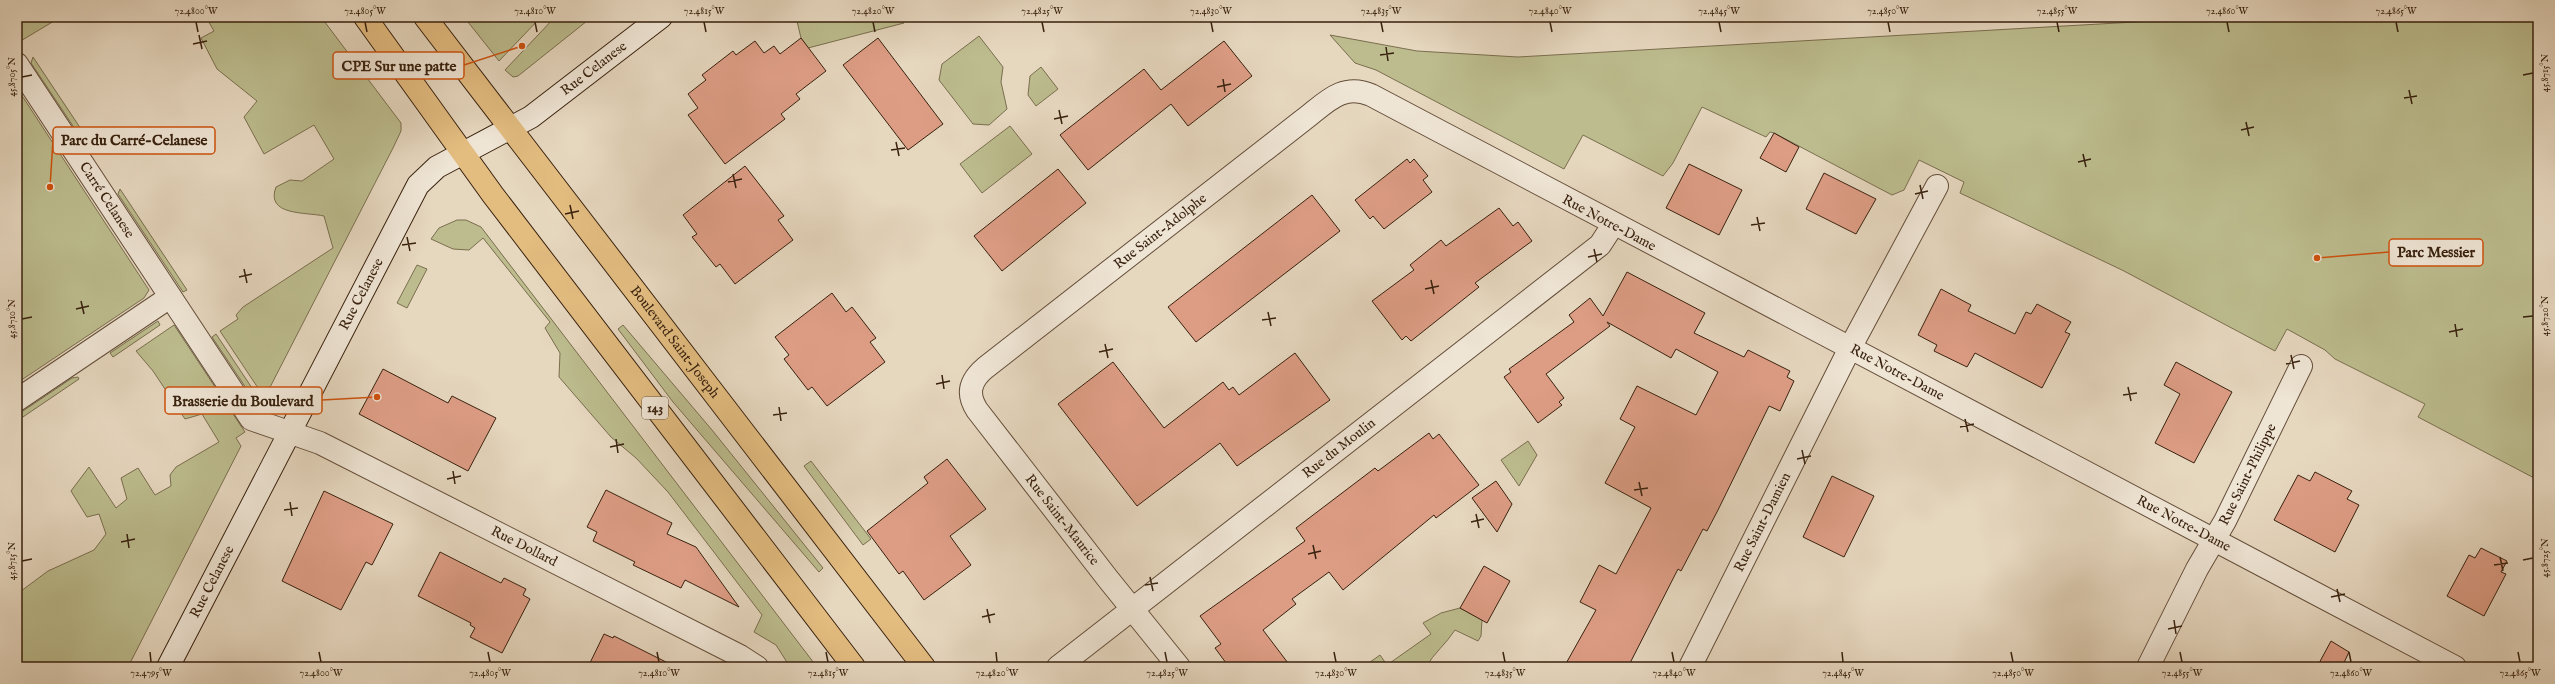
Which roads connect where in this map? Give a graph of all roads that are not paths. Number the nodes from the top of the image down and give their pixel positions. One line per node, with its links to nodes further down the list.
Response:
1 (365, 17): 7 (main road, 143)
2 (425, 17): 6 (main road, Boulevard Saint-Joseph)
3 (661, 17): 6 (street, Rue Celanese)
4 (17, 64): 10 (street, Carré Celanese)
5 (1336, 95): 9 (street, Rue Notre-Dame); 13 (street, Rue Saint-Adolphe)
6 (512, 129): 7 (street, Rue Celanese); 21 (main road, Boulevard Saint-Joseph)
7 (464, 153): 15 (street, Rue Celanese); 20 (main road, 143)
8 (1937, 186): 11 (street, Rue Saint-Damien)
9 (1614, 225): 11 (street, Rue Notre-Dame); 17 (street, Rue du Moulin)
10 (170, 297): 14 (street); 15 (street, Carré Celanese)
11 (1850, 348): 16 (street, Rue Notre-Dame); 24 (street, Rue Saint-Damien)
12 (2301, 366): 16 (street, Rue Saint-Philippe)
13 (985, 368): 17 (street, Rue Saint-Maurice)
14 (17, 400)
15 (289, 432): 18 (street, Rue Celanese); 19 (street, Rue Dollard)
16 (2214, 540): 25 (street, Rue Saint-Philippe); 26 (street, Rue Notre-Dame)
17 (1133, 609): 22 (street, Rue du Moulin); 23 (street, Rue Saint-Maurice)
18 (168, 667)
19 (757, 667)
20 (854, 667)
21 (924, 667)
22 (1058, 667)
23 (1179, 667)
24 (1690, 667)
25 (2148, 667)
26 (2455, 667)

